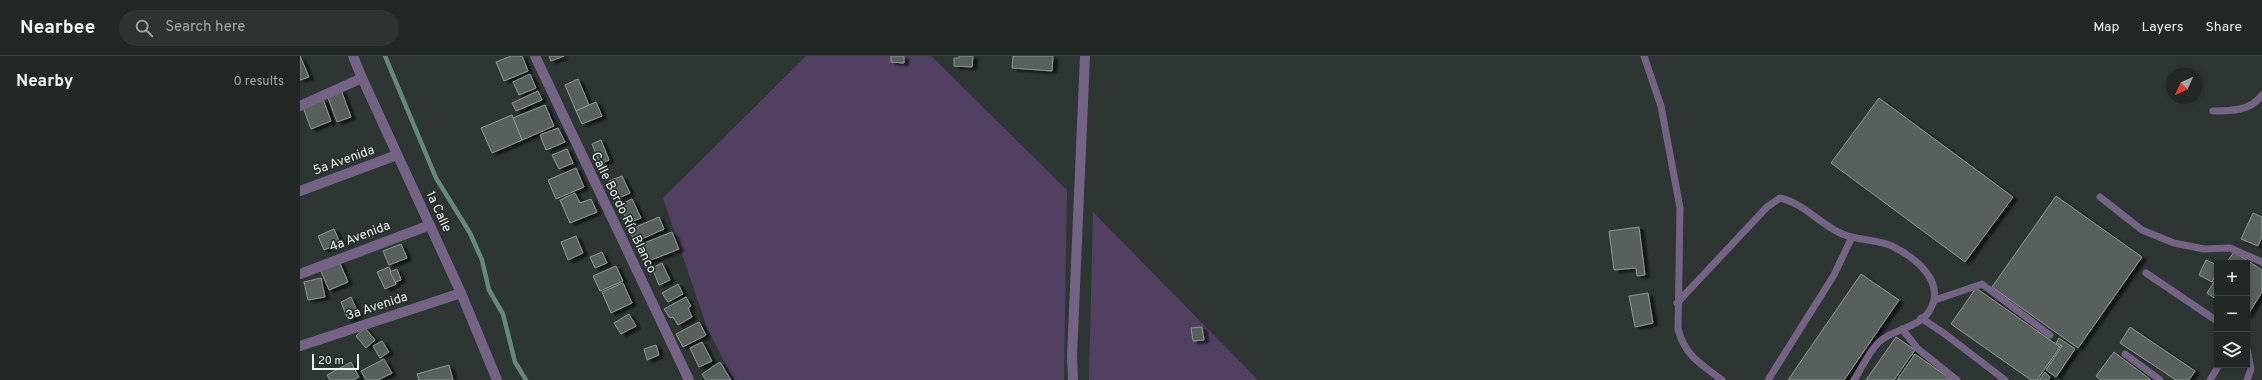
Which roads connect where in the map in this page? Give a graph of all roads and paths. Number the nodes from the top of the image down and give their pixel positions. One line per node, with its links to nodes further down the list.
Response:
1 (353, 56): 5 (street, 1a Calle)
2 (535, 56): 29 (street, Calle Bordo Río Blanco)
3 (1085, 56): 30 (street)
4 (1644, 56): 19 (lane)
5 (362, 78): 7 (street); 9 (street, 1a Calle)
6 (2262, 95): 8 (lane)
7 (300, 106)
8 (2213, 111)
9 (397, 155): 10 (street, 5a Avenida); 12 (street, 1a Calle)
10 (300, 191)
11 (2100, 197): 14 (lane)
12 (430, 225): 16 (street, 4a Avenida); 17 (street, 1a Calle)
13 (1851, 239): 18 (lane); 19 (lane); 32 (lane)
14 (2262, 262)
15 (2146, 273): 21 (lane)
16 (300, 274)
17 (461, 293): 24 (street, 3a Avenida); 28 (street, 1a Calle)
18 (1935, 300): 20 (lane); 23 (lane)
19 (1677, 303): 31 (lane)
20 (1921, 318): 22 (lane); 35 (lane)
21 (2214, 319)
22 (1902, 329): 33 (lane); 34 (lane)
23 (2050, 335)
24 (300, 346)
25 (2125, 354): 36 (lane)
26 (2250, 364): 38 (lane)
27 (2217, 368): 37 (lane)
28 (497, 380)
29 (689, 380)
30 (1074, 380)
31 (1722, 380)
32 (1768, 380)
33 (1854, 380)
34 (1957, 380)
35 (2005, 380)
36 (2160, 380)
37 (2210, 380)
38 (2247, 380)

